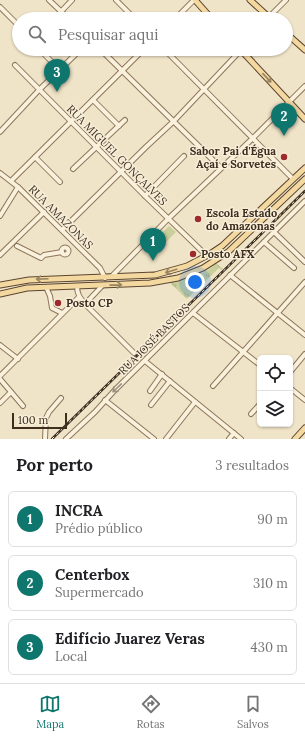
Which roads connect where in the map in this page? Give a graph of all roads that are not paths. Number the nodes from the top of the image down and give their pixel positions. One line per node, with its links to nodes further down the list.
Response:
1 (49, 0): 8 (street)
2 (72, 0): 8 (street)
3 (116, 0): 9 (street)
4 (194, 0): 10 (street); 11 (main road)
5 (250, 0): 12 (main road)
6 (286, 0): 13 (street)
7 (0, 8): 14 (street)
8 (61, 12)
9 (128, 12)
10 (181, 12)
11 (205, 12)
12 (263, 12)
13 (275, 12)
14 (12, 19)
15 (293, 39): 16 (main road)
16 (305, 50)
17 (46, 56): 25 (street)
18 (73, 56): 25 (street)
19 (107, 56): 26 (street)
20 (137, 56): 26 (street)
21 (171, 56): 28 (street)
22 (235, 56): 28 (street)
23 (247, 56): 31 (main road, one-way to 31)
24 (15, 65): 29 (street, RUA MIGUEL GONÇALVES)
25 (60, 70): 29 (street)
26 (122, 71): 30 (street); 34 (street)
27 (305, 86): 31 (street)
28 (205, 89): 34 (street); 38 (street)
29 (39, 90): 35 (street, RUA MIGUEL GONÇALVES); 37 (street)
30 (94, 100): 35 (street); 36 (street)
31 (289, 102): 32 (main road); 38 (street)
32 (305, 119)
33 (125, 120): 36 (street)
34 (174, 121): 42 (street); 45 (street)
35 (71, 122): 39 (street, RUA MIGUEL GONÇALVES); 41 (street)
36 (119, 126): 39 (street)
37 (0, 132)
38 (253, 138): 42 (street); 47 (street)
39 (96, 147): 44 (street); 45 (street, RUA MIGUEL GONÇALVES)
40 (184, 156): 53 (street)
41 (35, 157): 49 (street); 50 (street)
42 (222, 168): 58 (street)
43 (305, 168): 47 (main road)
44 (73, 169)
45 (121, 172): 53 (street, RUA MIGUEL GONÇALVES); 59 (street)
46 (0, 173): 49 (street, RUA AMAZONAS)
47 (293, 179): 52 (main road)
48 (305, 179): 54 (main road)
49 (11, 181): 51 (street, RUA AMAZONAS)
50 (60, 182)
51 (18, 187): 56 (street, RUA AMAZONAS); 57 (street)
52 (277, 195): 54 (main road); 65 (main road)
53 (145, 196): 58 (street, RUA MIGUEL GONÇALVES)
54 (282, 201): 74 (main road, one-way to 54)
55 (305, 201): 60 (street, RUA JOSÉ BASTOS)
56 (44, 212): 59 (street, RUA AMAZONAS); 64 (street)
57 (0, 216)
58 (168, 219): 65 (street, RUA MIGUEL GONÇALVES); 69 (street)
59 (62, 230): 62 (street, RUA AMAZONAS)
60 (274, 232): 61 (street, RUA JOSÉ BASTOS); 66 (street)
61 (264, 242): 67 (street); 68 (street, RUA JOSÉ BASTOS)
62 (75, 243): 63 (street); 69 (street, RUA AMAZONAS)
63 (17, 246)
64 (0, 255)
65 (207, 256): 69 (main road, one-way to 69)
66 (305, 262)
67 (294, 268)
68 (230, 275): 79 (street); 81 (street, RUA JOSÉ BASTOS)
69 (108, 277): 70 (main road)
70 (90, 278): 72 (main road, one-way to 72); 73 (main road)
71 (305, 282): 79 (street)
72 (0, 285)
73 (77, 286): 74 (main road); 75 (main road); 77 (street)
74 (102, 286): 78 (street)
75 (46, 287): 76 (main road); 80 (street)
76 (0, 294)
77 (79, 297): 78 (street); 80 (street)
78 (85, 304): 85 (street)
79 (277, 312): 82 (street); 84 (street)
80 (62, 313): 87 (street)
81 (193, 313): 84 (street); 88 (street, RUA JOSÉ BASTOS)
82 (305, 334)
83 (0, 345): 87 (street)
84 (242, 351): 89 (street); 94 (street)
85 (134, 354)
86 (305, 354): 90 (street)
87 (18, 359): 92 (street)
88 (146, 361): 91 (street); 99 (street, RUA JOSÉ BASTOS, one-way to 99)
89 (257, 363)
90 (293, 369)
91 (162, 374): 93 (street); 96 (street)
92 (0, 378): 97 (street)
93 (170, 381): 101 (street); 103 (street)
94 (212, 386)
95 (293, 390): 100 (street)
96 (150, 391)
97 (11, 392): 102 (street); 104 (street)
98 (62, 398): 109 (street)
99 (106, 400): 110 (street, RUA JOSÉ BASTOS); 111 (street)
100 (305, 400)
101 (195, 402): 108 (street); 112 (street)
102 (0, 403)
103 (151, 405)
104 (23, 406)
105 (257, 407): 106 (street)
106 (251, 414)
107 (305, 428): 115 (main road)
108 (234, 433): 113 (street); 114 (street)
109 (45, 439)
110 (66, 439)
111 (154, 439)
112 (166, 439)
113 (229, 439)
114 (241, 439)
115 (296, 439)

